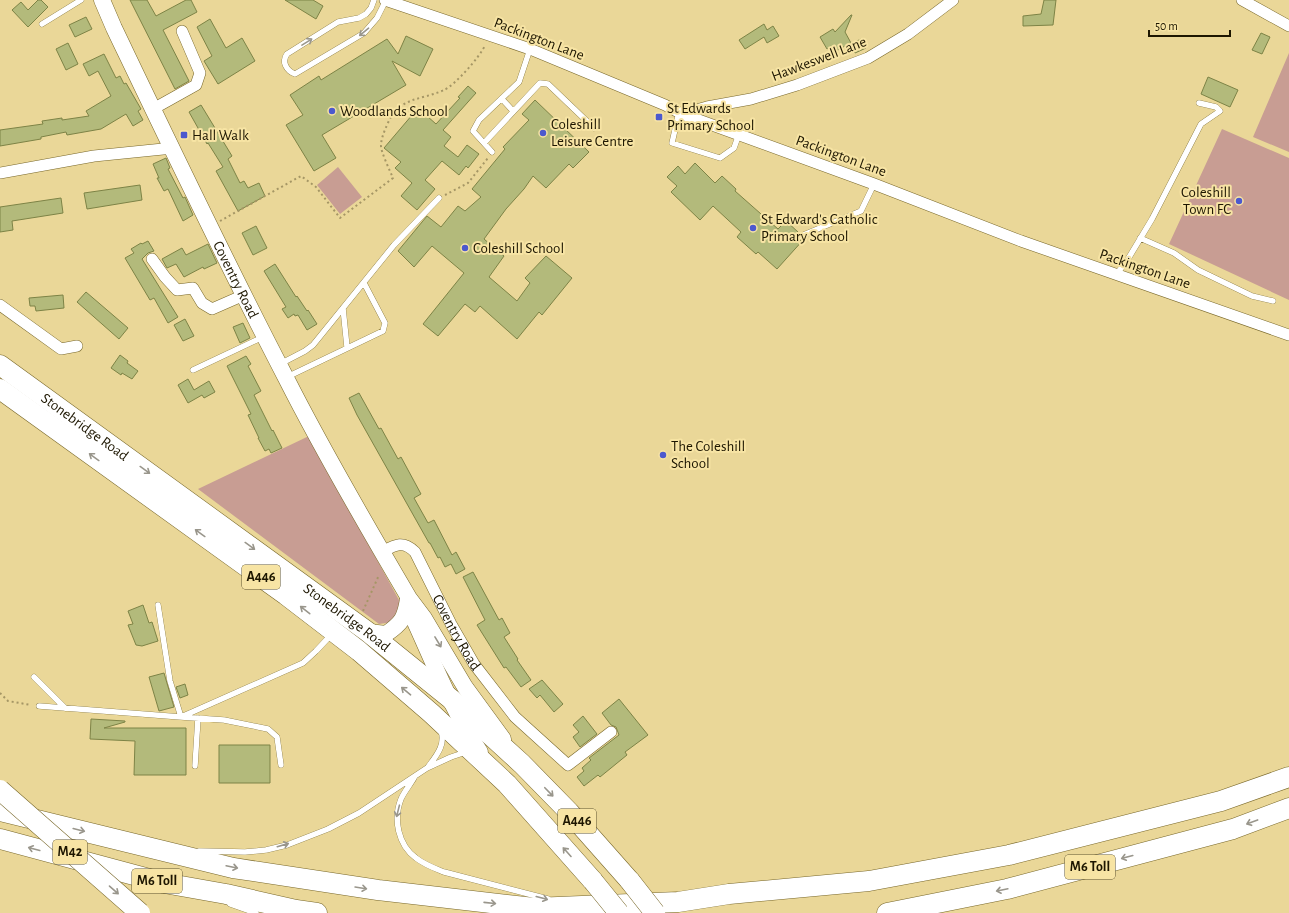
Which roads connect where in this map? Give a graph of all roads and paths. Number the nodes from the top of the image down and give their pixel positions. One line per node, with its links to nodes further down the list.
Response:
1 (81, 0): 7 (lane)
2 (102, 0): 14 (main road, Coventry Road)
3 (374, 0): 4 (lane, one-way to 3)
4 (385, 0): 10 (street, Packington Lane)
5 (953, 0): 16 (street, Hawkeswell Lane)
6 (1242, 0): 8 (street)
7 (42, 24)
8 (1289, 26)
9 (182, 31): 14 (street)
10 (489, 35): 11 (street, Packington Lane); 25 (path)
11 (530, 49): 12 (lane); 16 (street, Packington Lane)
12 (502, 99): 15 (lane); 19 (lane)
13 (1199, 103): 27 (lane)
14 (153, 109): 20 (main road, Coventry Road)
15 (513, 111): 17 (lane); 19 (lane)
16 (680, 113): 18 (street, Packington Lane); 18 (lane)
17 (594, 128)
18 (739, 134): 23 (street, Packington Lane)
19 (484, 143): 21 (lane)
20 (173, 148): 22 (street); 25 (main road, Coventry Road)
21 (492, 152): 24 (path)
22 (0, 173)
23 (874, 184): 26 (lane); 31 (street, Packington Lane)
24 (439, 198): 28 (lane)
25 (210, 227): 33 (main road, Coventry Road)
26 (796, 238)
27 (1140, 238): 31 (lane); 34 (lane)
28 (394, 245): 29 (lane); 32 (lane)
29 (396, 254)
30 (152, 259): 33 (street)
31 (1116, 275): 37 (street, Packington Lane)
32 (364, 283): 36 (lane); 40 (lane)
33 (244, 294): 38 (main road, Coventry Road)
34 (1273, 301)
35 (0, 305): 39 (street)
36 (343, 308): 40 (lane); 43 (lane)
37 (1289, 335)
38 (265, 336): 42 (lane); 43 (main road, Coventry Road)
39 (77, 346)
40 (347, 347): 43 (lane)
41 (0, 365): 48 (highway, Stonebridge Road / A446, one-way to 48)
42 (193, 370)
43 (282, 371): 45 (main road, Coventry Road)
44 (0, 389): 48 (highway, Stonebridge Road / A446, one-way to 44)
45 (382, 552): 46 (main road, Coventry Road); 58 (street, Coventry Road)
46 (409, 598): 49 (main road); 52 (main road); 60 (main road, one-way to 60)
47 (158, 605): 56 (lane)
48 (340, 624): 49 (highway, Stonebridge Road / A446); 55 (highway, Stonebridge Road / A446, one-way to 48); 56 (lane)
49 (368, 632): 52 (highway, Stonebridge Road / A446)
50 (34, 678): 54 (lane)
51 (0, 693): 53 (path)
52 (451, 699): 60 (highway, Stonebridge Road / A446); 66 (main road)
53 (39, 706): 54 (lane)
54 (65, 708): 56 (lane)
55 (431, 712): 59 (highway, Stonebridge Road / A446); 63 (lane)
56 (181, 717): 57 (lane)
57 (198, 718): 61 (lane); 62 (lane)
58 (611, 732)
59 (472, 751): 63 (lane); 66 (highway, Stonebridge Road / A446)
60 (522, 764): 80 (highway, Stonebridge Road / A446, one-way to 80, bridge)
61 (280, 765)
62 (195, 766)
63 (427, 768): 64 (lane)
64 (416, 776): 71 (lane, one-way to 64); 75 (lane, one-way to 75)
65 (1289, 777): 75 (highway, M6 Toll)
66 (507, 784): 79 (highway, Stonebridge Road / A446, one-way to 66, bridge)
67 (0, 790): 76 (highway, M42, one-way to 76, bridge)
68 (1289, 808): 81 (highway, M6 Toll, one-way to 81)
69 (0, 811): 71 (highway, M6 Toll, one-way to 71)
70 (0, 839): 72 (highway, M6 Toll, one-way to 70)
71 (161, 850): 75 (highway, M6 Toll, one-way to 75)
72 (164, 883): 73 (lane); 78 (highway, M6 Toll)
73 (206, 897)
74 (220, 902): 77 (lane)
75 (575, 906)
76 (140, 913)
77 (256, 913)
78 (317, 913)
79 (618, 913)
80 (655, 913)
81 (887, 913)

